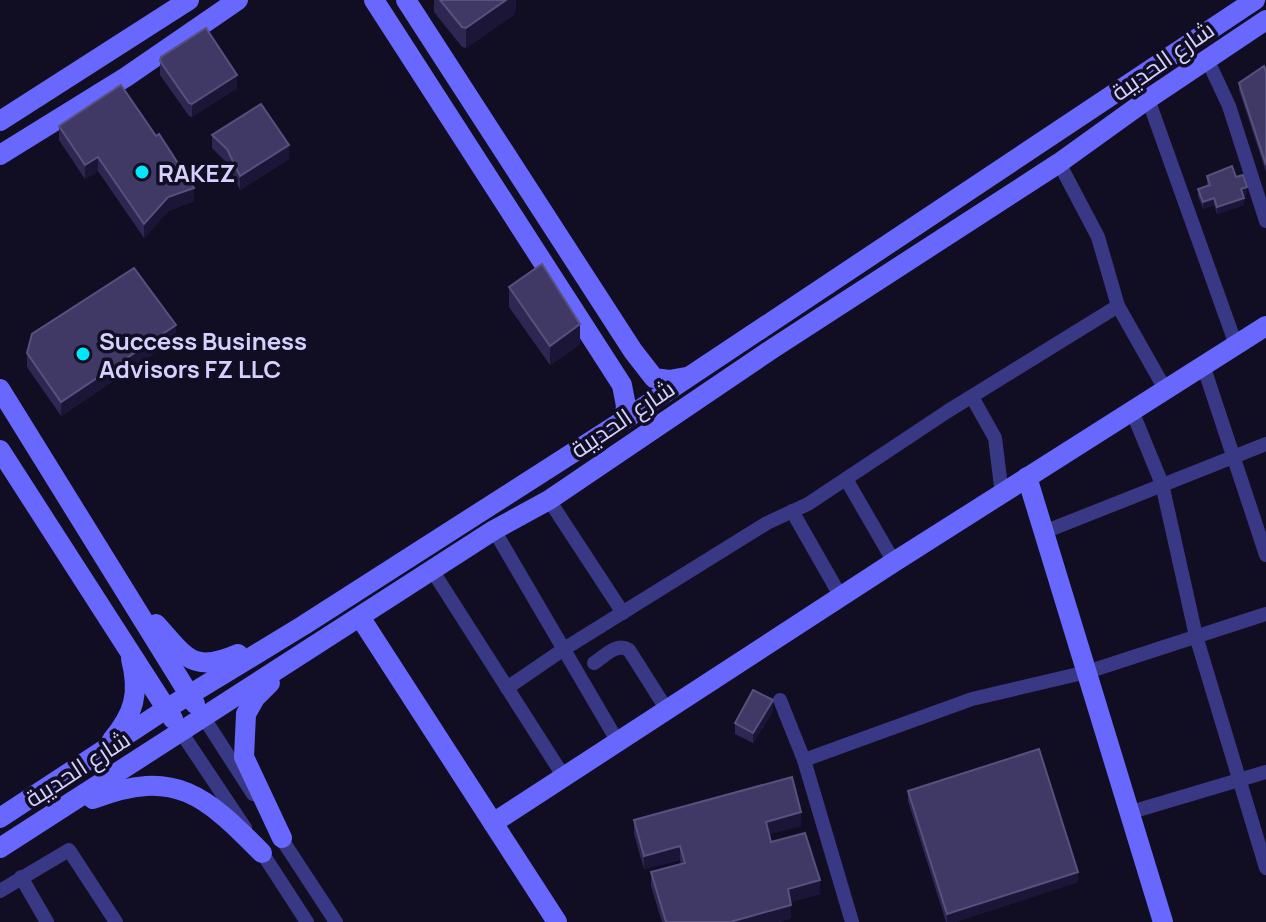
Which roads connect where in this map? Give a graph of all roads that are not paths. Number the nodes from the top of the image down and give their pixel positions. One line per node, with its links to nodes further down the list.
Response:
1 (189, 0): 10 (main road)
2 (238, 0): 6 (main road)
3 (374, 0): 18 (main road)
4 (406, 0): 17 (main road)
5 (1255, 0): 20 (main road, شارع الحديبة)
6 (220, 8): 11 (main road)
7 (1265, 27): 8 (main road, شارع الحديبة)
8 (1207, 59): 9 (main road, شارع الحديبة); 13 (street)
9 (1148, 99): 12 (main road, شارع الحديبة); 16 (street)
10 (2, 122)
11 (0, 155)
12 (1059, 163): 14 (street); 35 (main road, شارع الحديبة)
13 (1266, 221)
14 (1118, 306): 22 (street); 23 (street)
15 (1266, 326): 16 (main road)
16 (1236, 345): 19 (main road)
17 (633, 351): 18 (main road); 20 (main road)
18 (601, 353): 25 (main road)
19 (1203, 365): 22 (main road); 28 (street)
20 (690, 376): 25 (main road, شارع الحديبة)
21 (0, 389): 32 (main road)
22 (1165, 389): 24 (main road)
23 (972, 397): 30 (street); 33 (street)
24 (1132, 411): 29 (main road); 31 (street)
25 (624, 420): 47 (main road, شارع الحديبة)
26 (1266, 444): 28 (street)
27 (0, 450): 34 (main road)
28 (1235, 457): 31 (street); 39 (street)
29 (1027, 477): 33 (main road); 38 (main road)
30 (846, 479): 36 (street); 40 (street)
31 (1162, 484): 38 (street); 48 (street)
32 (64, 493): 34 (main road); 42 (main road)
33 (1002, 494): 40 (main road)
34 (30, 496): 49 (main road)
35 (549, 500): 37 (main road, شارع الحديبة); 44 (street)
36 (792, 511): 43 (street); 44 (street)
37 (494, 530): 41 (main road, شارع الحديبة); 50 (street)
38 (1044, 532): 53 (main road)
39 (1266, 555)
40 (894, 562): 43 (main road)
41 (432, 570): 46 (main road, شارع الحديبة); 54 (street)
42 (118, 583): 47 (main road); 55 (main road)
43 (841, 597): 58 (main road)
44 (623, 613): 50 (street)
45 (1266, 614): 48 (street)
46 (360, 617): 51 (main road, شارع الحديبة); 70 (main road)
47 (304, 625): 55 (main road, شارع الحديبة)
48 (1196, 636): 53 (street); 66 (street)
49 (128, 648): 57 (main road); 62 (main road)
50 (564, 649): 54 (street); 61 (street)
51 (290, 662): 59 (main road, شارع الحديبة); 71 (main road)
52 (594, 663): 58 (street)
53 (1087, 672): 63 (street); 67 (main road)
54 (507, 688): 65 (street)
55 (190, 695): 57 (main road, شارع الحديبة); 59 (main road)
56 (780, 700): 63 (street)
57 (166, 709): 60 (main road); 62 (main road, شارع الحديبة)
58 (667, 710): 61 (main road)
59 (204, 718): 60 (main road, شارع الحديبة); 71 (street)
60 (181, 732): 68 (main road, شارع الحديبة); 73 (street)
61 (618, 742): 65 (main road)
62 (101, 754): 69 (main road, شارع الحديبة)
63 (804, 760): 84 (street)
64 (1266, 772): 66 (street)
65 (564, 777): 70 (main road)
66 (1239, 780): 67 (street); 74 (street)
67 (1128, 813): 85 (main road)
68 (49, 817): 72 (main road, شارع الحديبة); 73 (main road)
69 (0, 818)
70 (493, 823): 83 (main road)
71 (282, 838): 75 (street)
72 (0, 848)
73 (262, 853): 77 (street)
74 (1266, 868)
75 (304, 873): 77 (street); 82 (street)
76 (21, 877): 78 (street); 79 (street); 80 (street)
77 (284, 886): 81 (street)
78 (0, 891)
79 (47, 922)
80 (116, 922)
81 (307, 922)
82 (336, 922)
83 (557, 922)
84 (852, 922)
85 (1163, 922)

